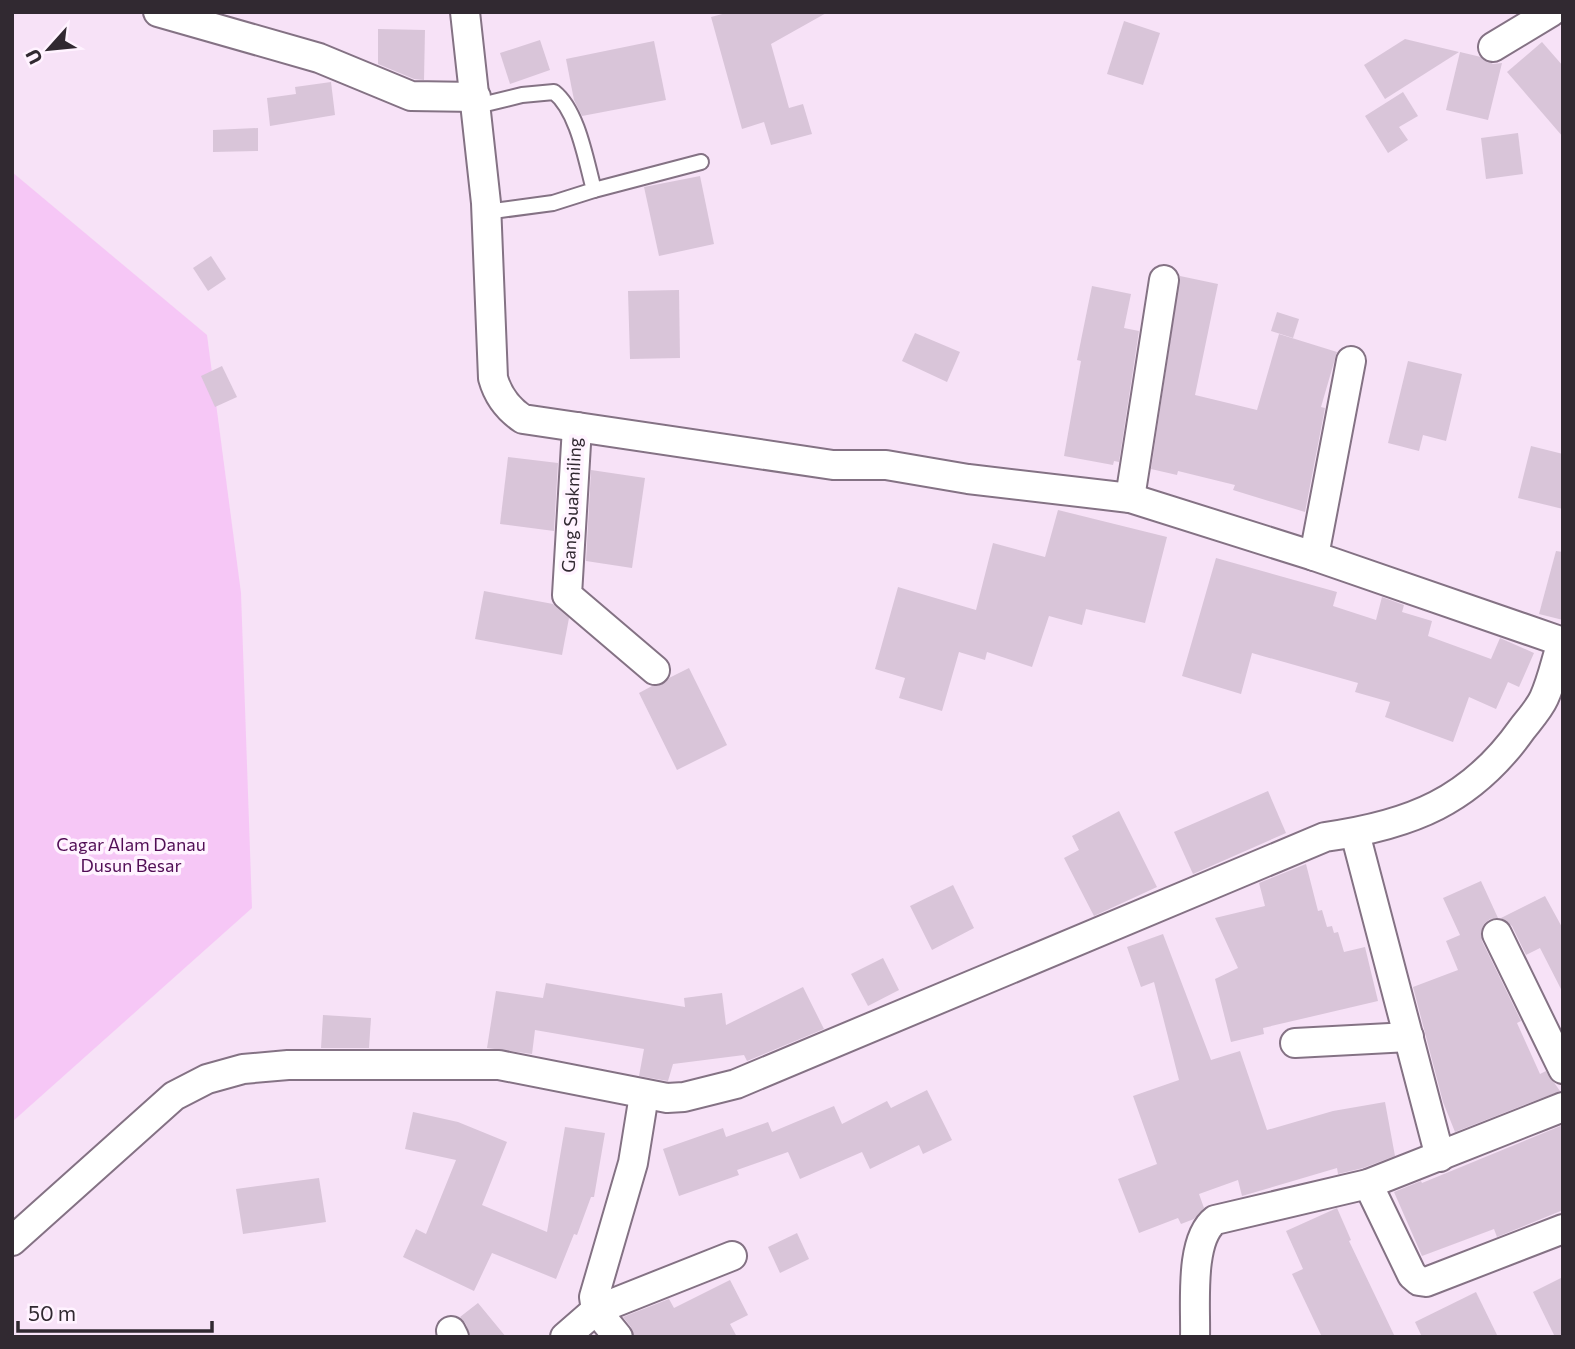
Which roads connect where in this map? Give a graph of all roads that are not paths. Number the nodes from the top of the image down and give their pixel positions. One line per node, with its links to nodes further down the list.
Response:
1 (158, 12): 5 (street)
2 (465, 12): 5 (street)
3 (1551, 12): 4 (street)
4 (1493, 47)
5 (476, 102): 7 (lane); 8 (street)
6 (701, 162): 7 (lane)
7 (594, 190): 8 (lane)
8 (486, 212): 11 (street)
9 (1164, 280): 12 (street)
10 (1351, 362): 13 (street)
11 (577, 427): 12 (street); 15 (street, Gang Suakmiling)
12 (1130, 498): 13 (street)
13 (1314, 556): 14 (street)
14 (1562, 642): 16 (street)
15 (655, 670)
16 (1355, 833): 18 (street); 21 (street)
17 (1497, 934): 20 (street)
18 (1409, 1037): 19 (street); 23 (street)
19 (1295, 1043)
20 (1563, 1069)
21 (644, 1095): 26 (street); 28 (street)
22 (1563, 1107): 23 (street)
23 (1440, 1157): 24 (street)
24 (1368, 1184): 25 (street); 31 (street)
25 (1563, 1229)
26 (12, 1241)
27 (732, 1256): 28 (street)
28 (596, 1310): 29 (street); 30 (street)
29 (565, 1337)
30 (618, 1337)
31 (1195, 1337)

